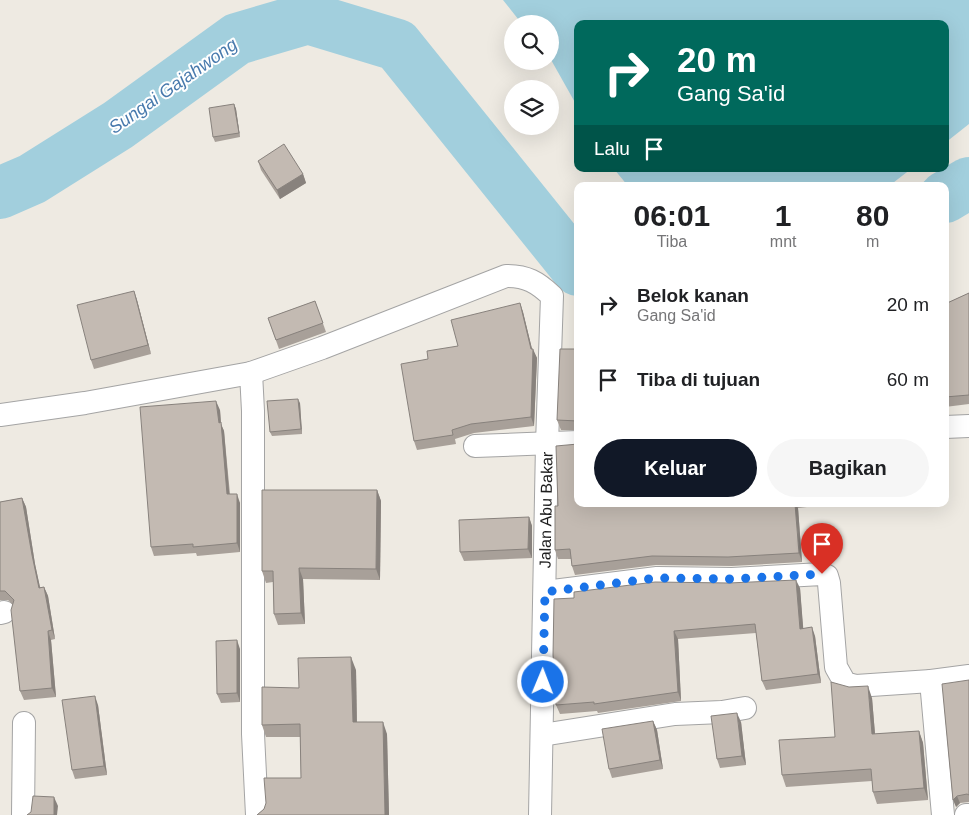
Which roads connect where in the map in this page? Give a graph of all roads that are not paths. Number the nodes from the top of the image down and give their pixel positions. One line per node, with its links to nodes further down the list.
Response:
1 (251, 373): 2 (street); 6 (street, Jalan Abu Bakar); 15 (street)
2 (0, 415)
3 (969, 426): 4 (street)
4 (949, 427)
5 (574, 442): 6 (street)
6 (547, 444): 7 (street); 8 (street, Jalan Abu Bakar)
7 (475, 446)
8 (545, 592): 10 (street); 13 (street, Jalan Abu Bakar)
9 (969, 676): 10 (street)
10 (931, 681): 17 (street)
11 (745, 708): 13 (street)
12 (24, 723): 14 (street)
13 (542, 736): 16 (street, Jalan Abu Bakar)
14 (23, 815)
15 (257, 815)
16 (540, 815)
17 (943, 815)

